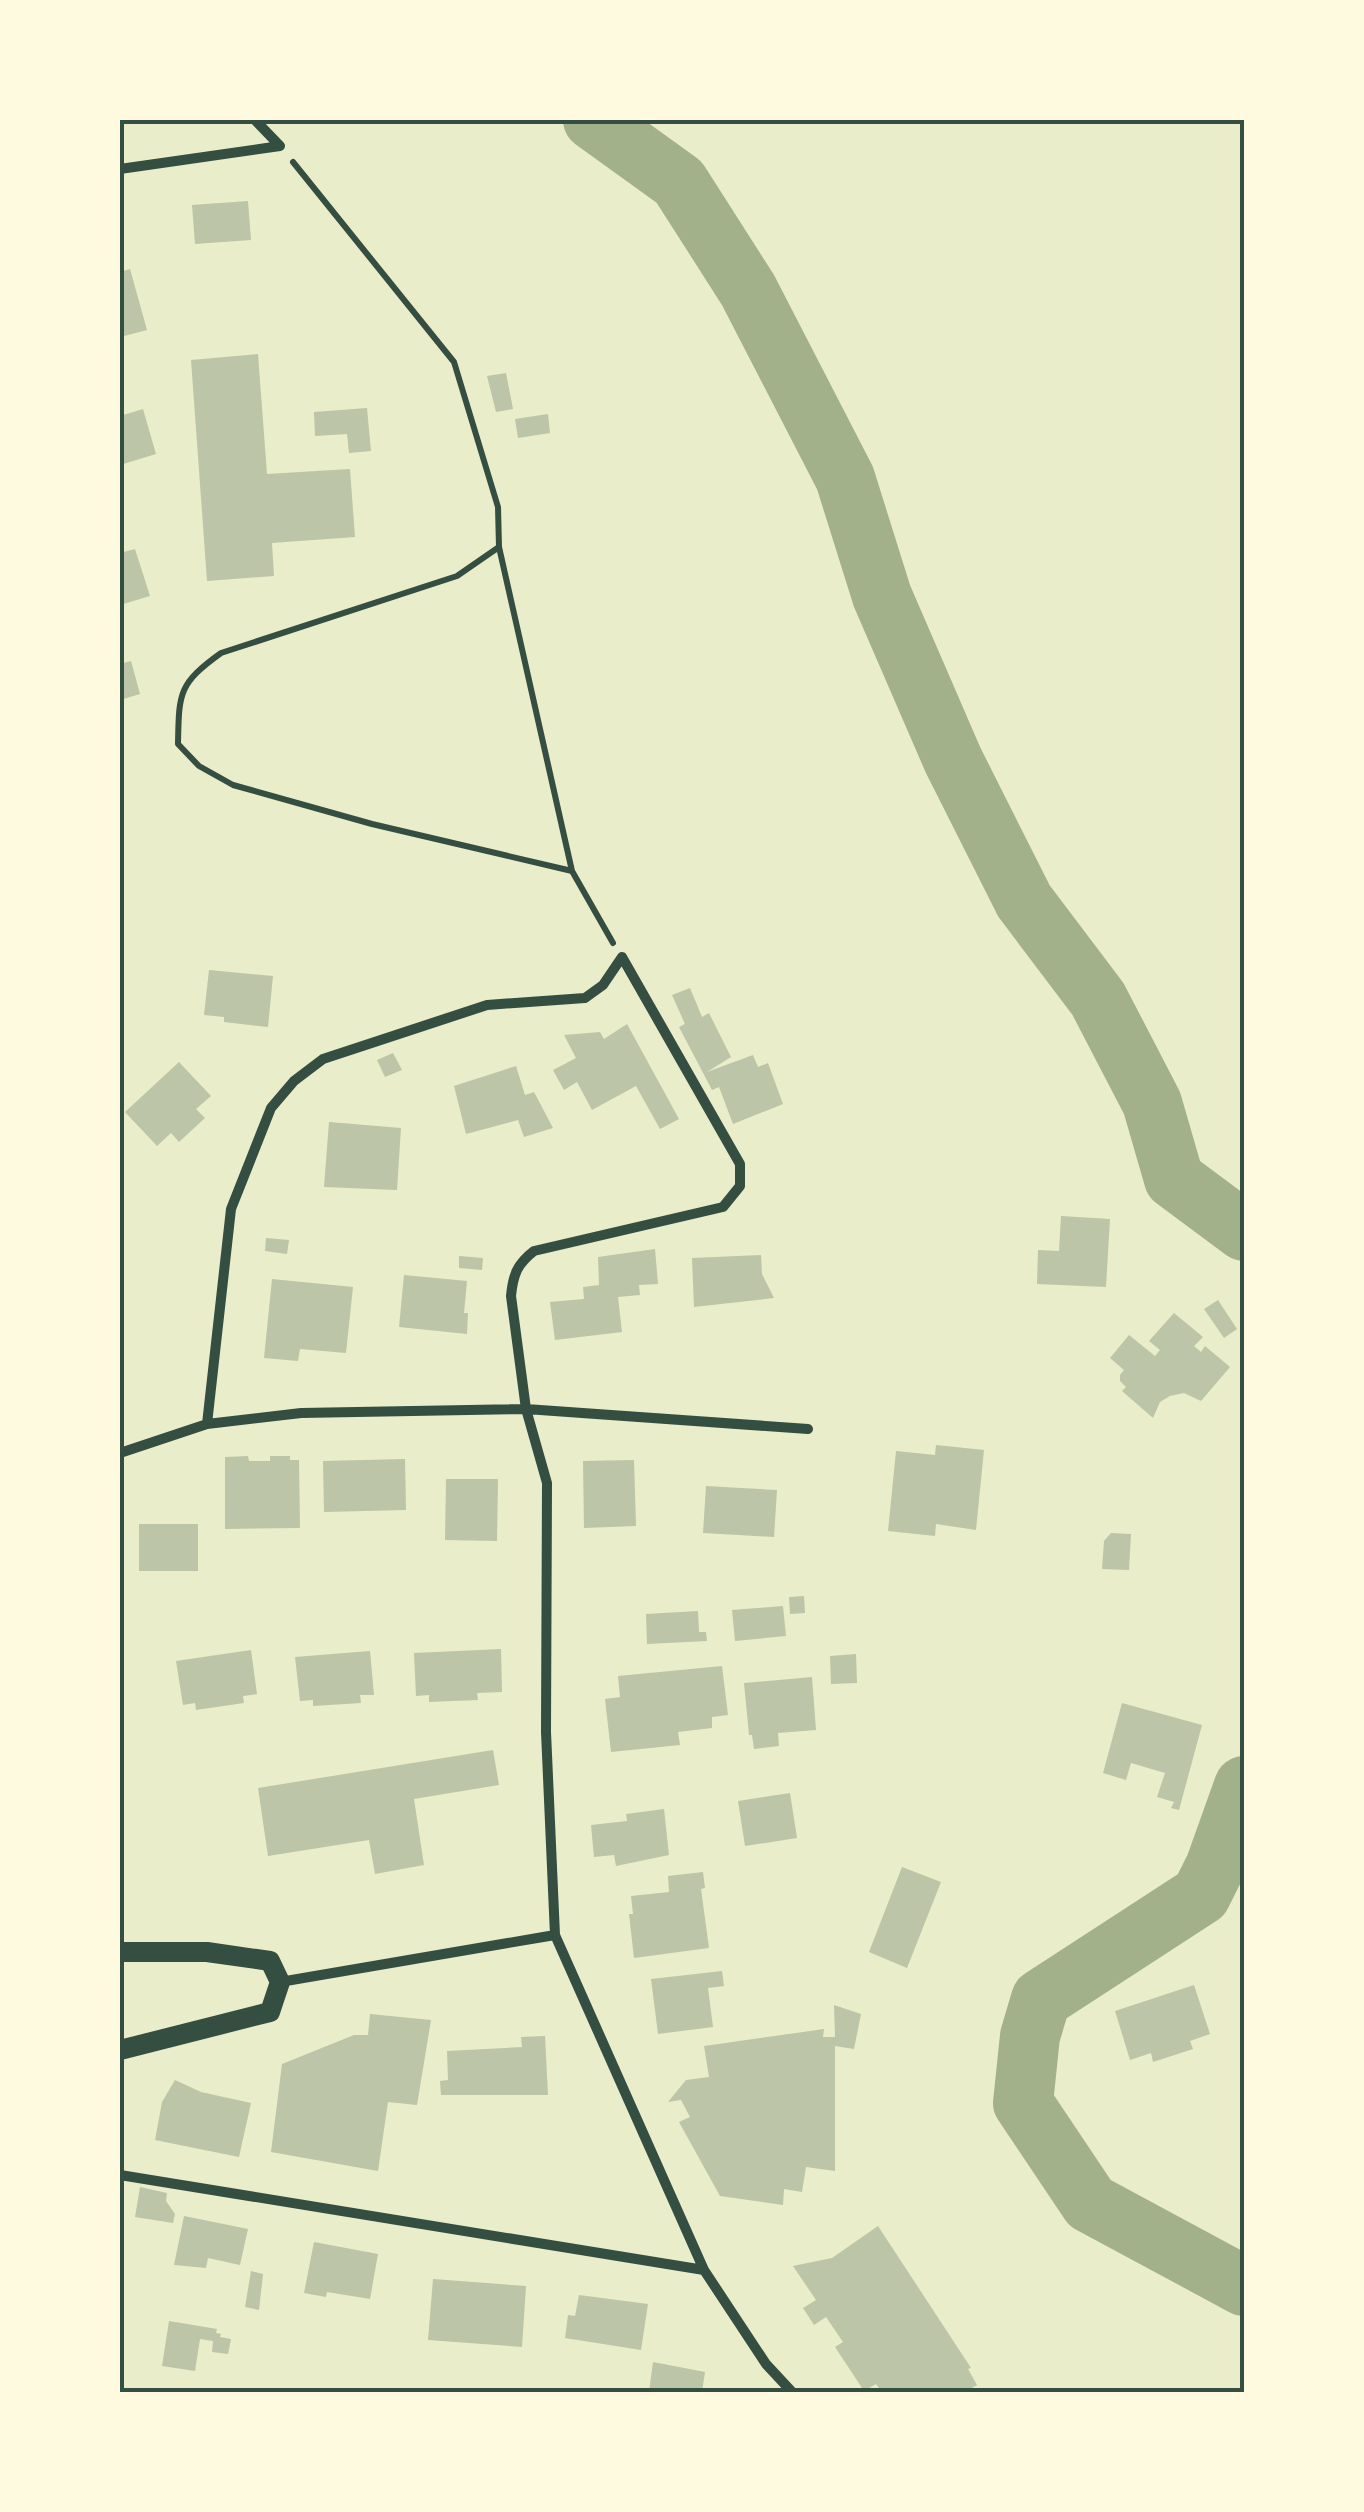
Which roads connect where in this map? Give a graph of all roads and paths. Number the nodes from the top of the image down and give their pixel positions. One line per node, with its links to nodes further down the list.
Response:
1 (256, 120): 2 (street)
2 (280, 146): 3 (street); 4 (path)
3 (120, 168)
4 (499, 547): 5 (path); 5 (path)
5 (572, 872): 6 (path)
6 (622, 957): 7 (street); 8 (street)
7 (526, 1409): 8 (street); 9 (street); 11 (street)
8 (208, 1424): 10 (street)
9 (808, 1429)
10 (120, 1453)
11 (555, 1935): 13 (street); 16 (street)
12 (120, 1952): 13 (main road)
13 (280, 1982): 14 (main road)
14 (120, 2050)
15 (120, 2176): 16 (street)
16 (704, 2270): 17 (street)
17 (792, 2392)

